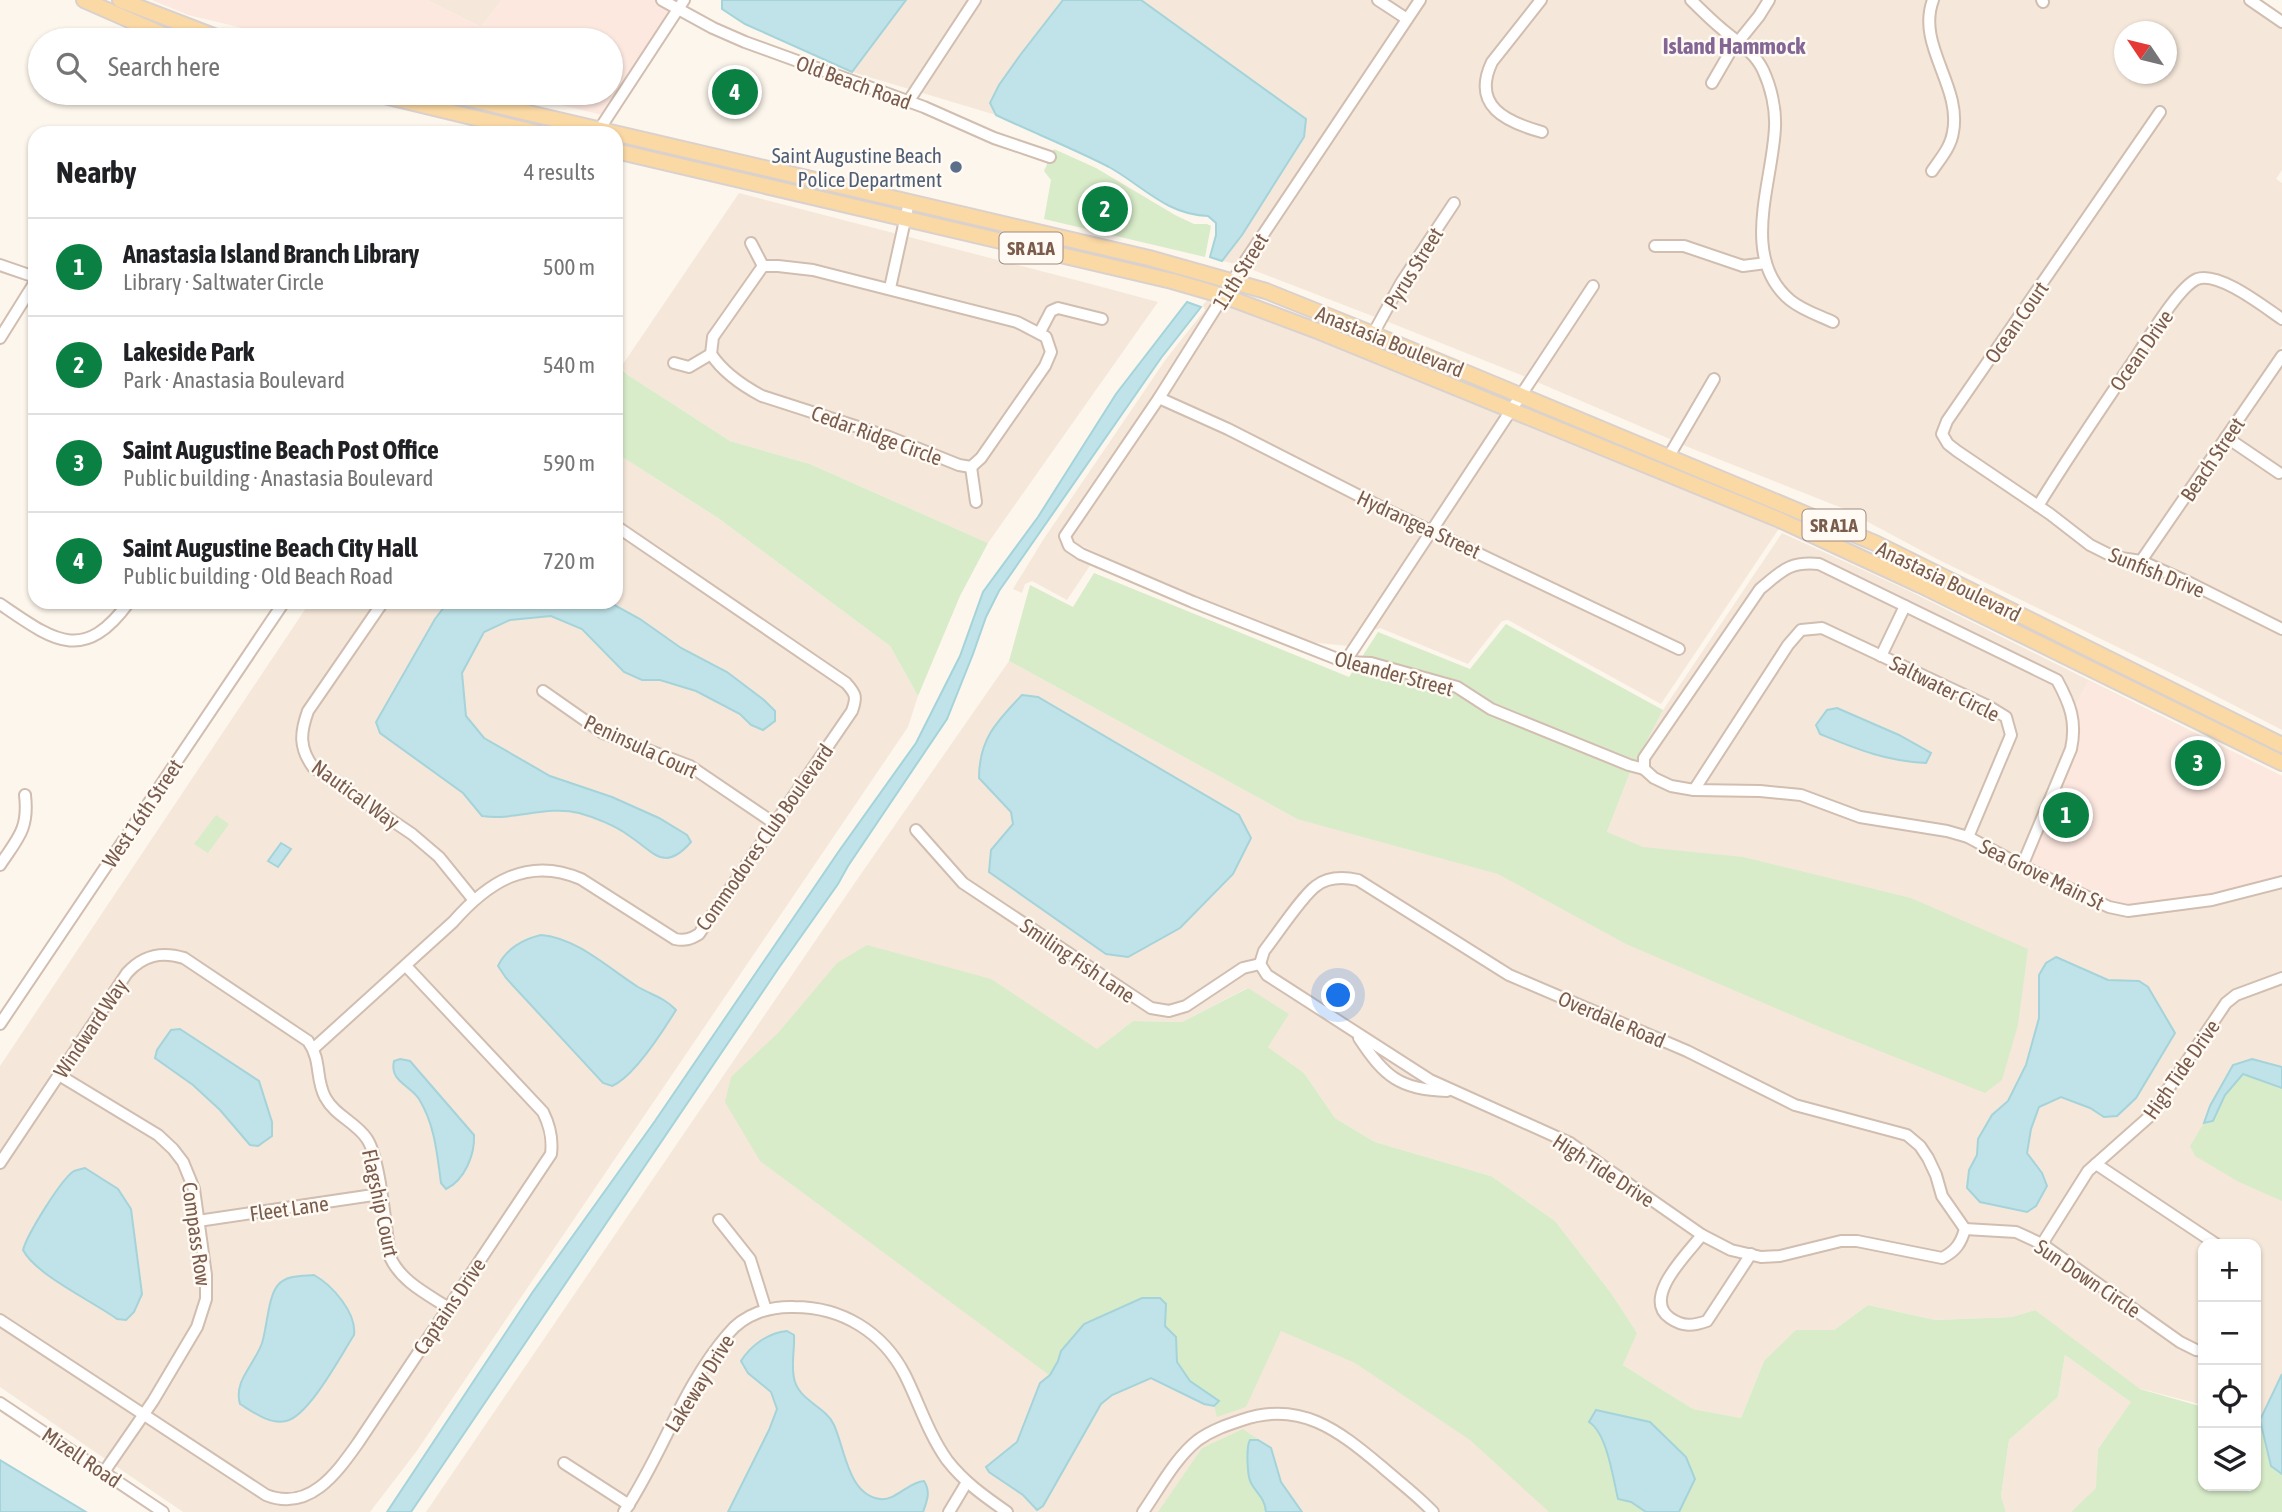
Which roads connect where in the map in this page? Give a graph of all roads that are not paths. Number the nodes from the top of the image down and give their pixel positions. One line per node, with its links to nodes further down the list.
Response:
1 (83, 0): 15 (main road)
2 (120, 0): 16 (main road)
3 (662, 0): 12 (street, Old Beach Road)
4 (975, 0): 20 (street)
5 (1378, 0): 13 (street)
6 (1420, 0): 13 (street, 11th Street)
7 (1541, 0): 28 (street)
8 (1691, 0): 17 (street)
9 (1769, 0): 17 (street)
10 (1933, 0): 32 (street)
11 (2250, 0): 14 (street)
12 (680, 5): 19 (street); 20 (street, Old Beach Road)
13 (1407, 19): 42 (street, 11th Street)
14 (2282, 22)
15 (147, 28)
16 (193, 28)
17 (1738, 41): 18 (street); 38 (street)
18 (1712, 83)
19 (623, 93)
20 (908, 102): 31 (street, Old Beach Road)
21 (422, 105): 25 (main road)
22 (492, 105): 26 (main road, Anastasia Boulevard / SR A1A)
23 (615, 105): 27 (street)
24 (2160, 112): 65 (street, Ocean Court)
25 (509, 126)
26 (578, 126)
27 (601, 126)
28 (1542, 132)
29 (623, 137): 33 (main road, Anastasia Boulevard / SR A1A)
30 (623, 153): 35 (main road, Anastasia Boulevard / SR A1A)
31 (1050, 158)
32 (1932, 171)
33 (909, 202): 35 (street); 42 (main road, Anastasia Boulevard / SR A1A)
34 (1454, 203): 51 (street, Pyrus Street)
35 (905, 218): 44 (street); 46 (main road, Anastasia Boulevard / SR A1A)
36 (751, 243): 40 (street)
37 (1655, 246): 38 (street)
38 (1766, 263): 49 (street)
39 (0, 265): 41 (street)
40 (763, 266): 44 (street); 53 (street)
41 (28, 275)
42 (1233, 281): 46 (street, 11th Street); 51 (main road, Anastasia Boulevard / SR A1A)
43 (1593, 286): 57 (street)
44 (890, 288): 50 (street)
45 (28, 293): 52 (street)
46 (1224, 296): 58 (street, 11th Street); 59 (main road, Anastasia Boulevard / SR A1A)
47 (1102, 319): 50 (street)
48 (2282, 319): 65 (street, Ocean Drive)
49 (1832, 322)
50 (1040, 332): 62 (street, Cedar Ridge Circle)
51 (1373, 334): 57 (main road, Anastasia Boulevard / SR A1A)
52 (0, 338)
53 (711, 354): 55 (street); 62 (street, Cedar Ridge Circle)
54 (2282, 356): 60 (street, Beach Street)
55 (674, 363)
56 (1714, 379): 61 (street)
57 (1521, 395): 59 (street); 61 (main road, Anastasia Boulevard / SR A1A)
58 (1160, 398): 66 (street, Hydrangea Street); 68 (street, 11th Street)
59 (1511, 410): 66 (street); 81 (main road, Anastasia Boulevard / SR A1A)
60 (2226, 437): 63 (street); 69 (street, Beach Street)
61 (1670, 456): 80 (main road, Anastasia Boulevard / SR A1A)
62 (971, 467): 64 (street)
63 (2279, 472)
64 (976, 502)
65 (2038, 506): 69 (street, Sunfish Drive)
66 (1432, 529): 76 (street, Hydrangea Street); 78 (street)
67 (623, 531): 87 (street, Commodores Club Boulevard)
68 (1068, 543): 78 (street, Oleander Street)
69 (2141, 561): 75 (street, Sunfish Drive)
70 (0, 604): 72 (street)
71 (1905, 606): 77 (street); 82 (street); 91 (street)
72 (123, 609)
73 (279, 609): 97 (street, West 16th Street)
74 (378, 609): 93 (street, Nautical Way)
75 (2282, 629)
76 (1679, 649)
77 (1881, 656): 83 (street, Saltwater Circle); 89 (street, Saltwater Circle)
78 (1345, 662): 82 (street, Oleander Street)
79 (542, 691): 87 (street, Peninsula Court)
80 (2282, 745)
81 (2282, 764)
82 (1644, 769): 84 (street)
83 (1709, 771): 84 (street, Saltwater Circle); 85 (street)
84 (1694, 790): 85 (street)
85 (1720, 790): 89 (street)
86 (25, 795): 90 (street)
87 (774, 823): 93 (street, Commodores Club Boulevard)
88 (916, 830): 94 (street, Smiling Fish Lane)
89 (1968, 837): 91 (street, Sea Grove Main St)
90 (0, 865)
91 (2022, 866): 92 (street, Sea Grove Main St)
92 (2282, 882)
93 (473, 899): 95 (street, Commodores Club Boulevard)
94 (1260, 964): 98 (street, High Tide Drive); 107 (street, Overdale Road)
95 (406, 966): 99 (street); 112 (street, Captains Drive)
96 (2282, 978): 103 (street, High Tide Drive)
97 (0, 1024)
98 (1356, 1033): 101 (street, High Tide Drive); 101 (street)
99 (313, 1049): 100 (street, Windward Way); 104 (street, Flagship Court)
100 (59, 1075): 102 (street, Windward Way); 106 (street, Compass Row)
101 (1455, 1091): 108 (street, High Tide Drive)
102 (0, 1163)
103 (2096, 1164): 109 (street); 110 (street, High Tide Drive)
104 (380, 1194): 106 (street, Fleet Lane); 112 (street, Flagship Court)
105 (719, 1220): 113 (street)
106 (198, 1221): 117 (street, Compass Row)
107 (1965, 1229): 110 (street, Sun Down Circle); 111 (street, High Tide Drive)
108 (1702, 1235): 111 (street, High Tide Drive); 111 (street)
109 (2208, 1239)
110 (2042, 1244): 115 (street, Sun Down Circle)
111 (1751, 1254)
112 (447, 1307): 117 (street, Captains Drive)
113 (766, 1310): 120 (street, Lakeway Drive); 121 (street, Lakeway Drive)
114 (0, 1320): 117 (street)
115 (2198, 1350)
116 (0, 1403): 119 (street, Mizell Road)
117 (143, 1415): 119 (street, Compass Row)
118 (564, 1463): 121 (street)
119 (104, 1472): 122 (street, Mizell Road)
120 (967, 1482): 123 (street); 124 (street, Lakeway Drive)
121 (626, 1509)
122 (163, 1512)
123 (949, 1512)
124 (1007, 1512)
125 (1143, 1512): 126 (street)
126 (1433, 1512)

